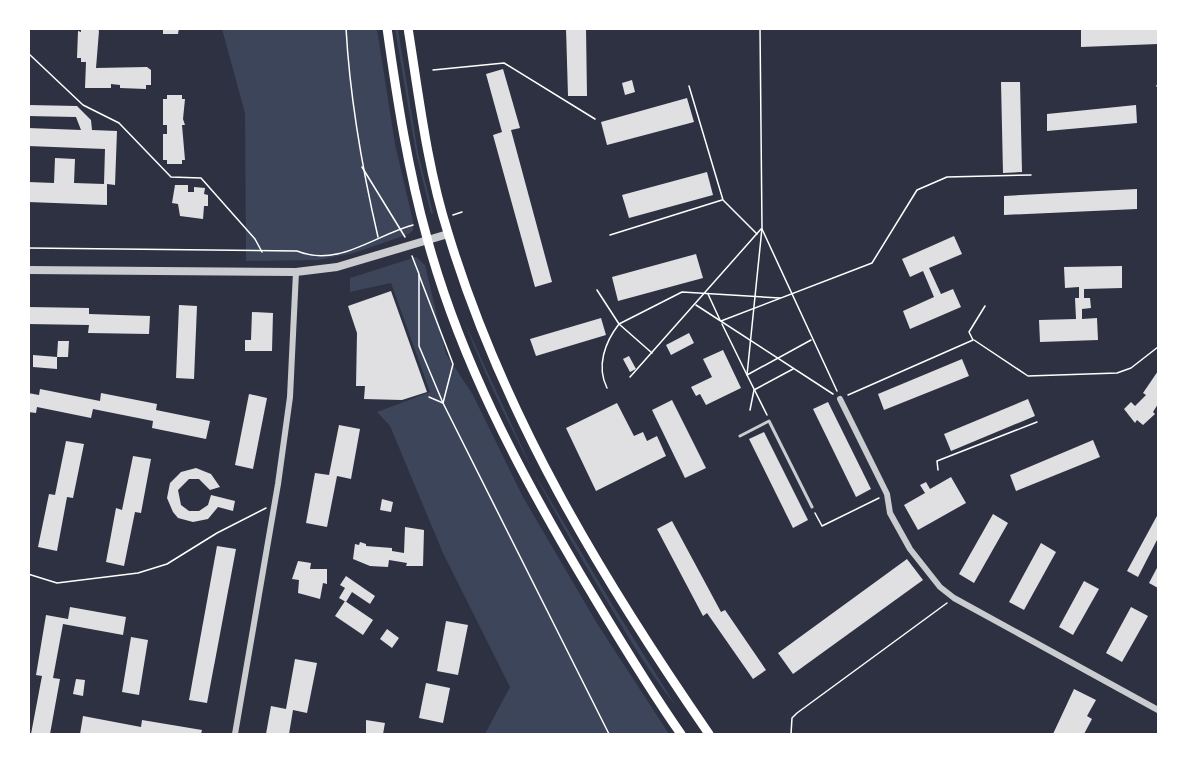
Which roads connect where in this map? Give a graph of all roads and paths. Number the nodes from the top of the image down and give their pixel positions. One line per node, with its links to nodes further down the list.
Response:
1 (346, 28): 9 (path)
2 (387, 28): 17 (main road)
3 (408, 28): 13 (main road)
4 (760, 28): 12 (path)
5 (28, 53): 19 (path)
6 (433, 70): 8 (path)
7 (689, 86): 11 (path)
8 (595, 119)
9 (362, 167): 16 (path); 16 (path)
10 (1031, 175): 28 (path)
11 (723, 200): 14 (path); 15 (path)
12 (762, 228): 14 (path); 28 (path); 29 (path)
13 (448, 234): 17 (street); 64 (main road)
14 (757, 234): 25 (path)
15 (610, 235)
16 (379, 238): 19 (path)
17 (427, 240): 22 (street); 63 (main road)
18 (28, 248): 19 (path)
19 (262, 252)
20 (413, 258): 23 (path)
21 (28, 270): 22 (street)
22 (296, 272): 56 (street)
23 (419, 274): 49 (path); 49 (path)
24 (597, 290): 35 (path)
25 (707, 291): 26 (path); 27 (path)
26 (704, 294): 27 (path); 31 (path); 35 (path)
27 (708, 294): 29 (path); 34 (path)
28 (792, 294): 30 (path); 36 (path)
29 (755, 297): 30 (path); 33 (path)
30 (781, 298): 33 (path)
31 (695, 304): 34 (path); 40 (path)
32 (985, 306): 37 (path)
33 (754, 309): 34 (path); 38 (path)
34 (721, 321): 38 (path); 43 (path)
35 (619, 324): 40 (path); 45 (path)
36 (813, 339): 41 (path); 48 (path)
37 (973, 340): 39 (path); 48 (path)
38 (750, 341): 41 (path); 43 (path)
39 (1158, 347)
40 (653, 354): 44 (path)
41 (778, 358): 42 (path); 43 (path)
42 (794, 369): 46 (path); 48 (path)
43 (747, 375): 46 (path)
44 (630, 377)
45 (607, 388)
46 (754, 390): 50 (path); 51 (path)
47 (429, 397): 49 (path)
48 (840, 399): 55 (street)
49 (443, 403): 62 (path)
50 (750, 410)
51 (770, 421): 53 (lane); 57 (lane)
52 (1037, 422): 54 (path)
53 (740, 436)
54 (938, 470)
55 (887, 494): 57 (path); 59 (street)
56 (275, 504): 58 (path); 61 (street)
57 (812, 507)
58 (28, 574)
59 (954, 598): 60 (street); 65 (path)
60 (1158, 710)
61 (235, 735)
62 (609, 735)
63 (681, 735)
64 (709, 735)
65 (791, 735)

